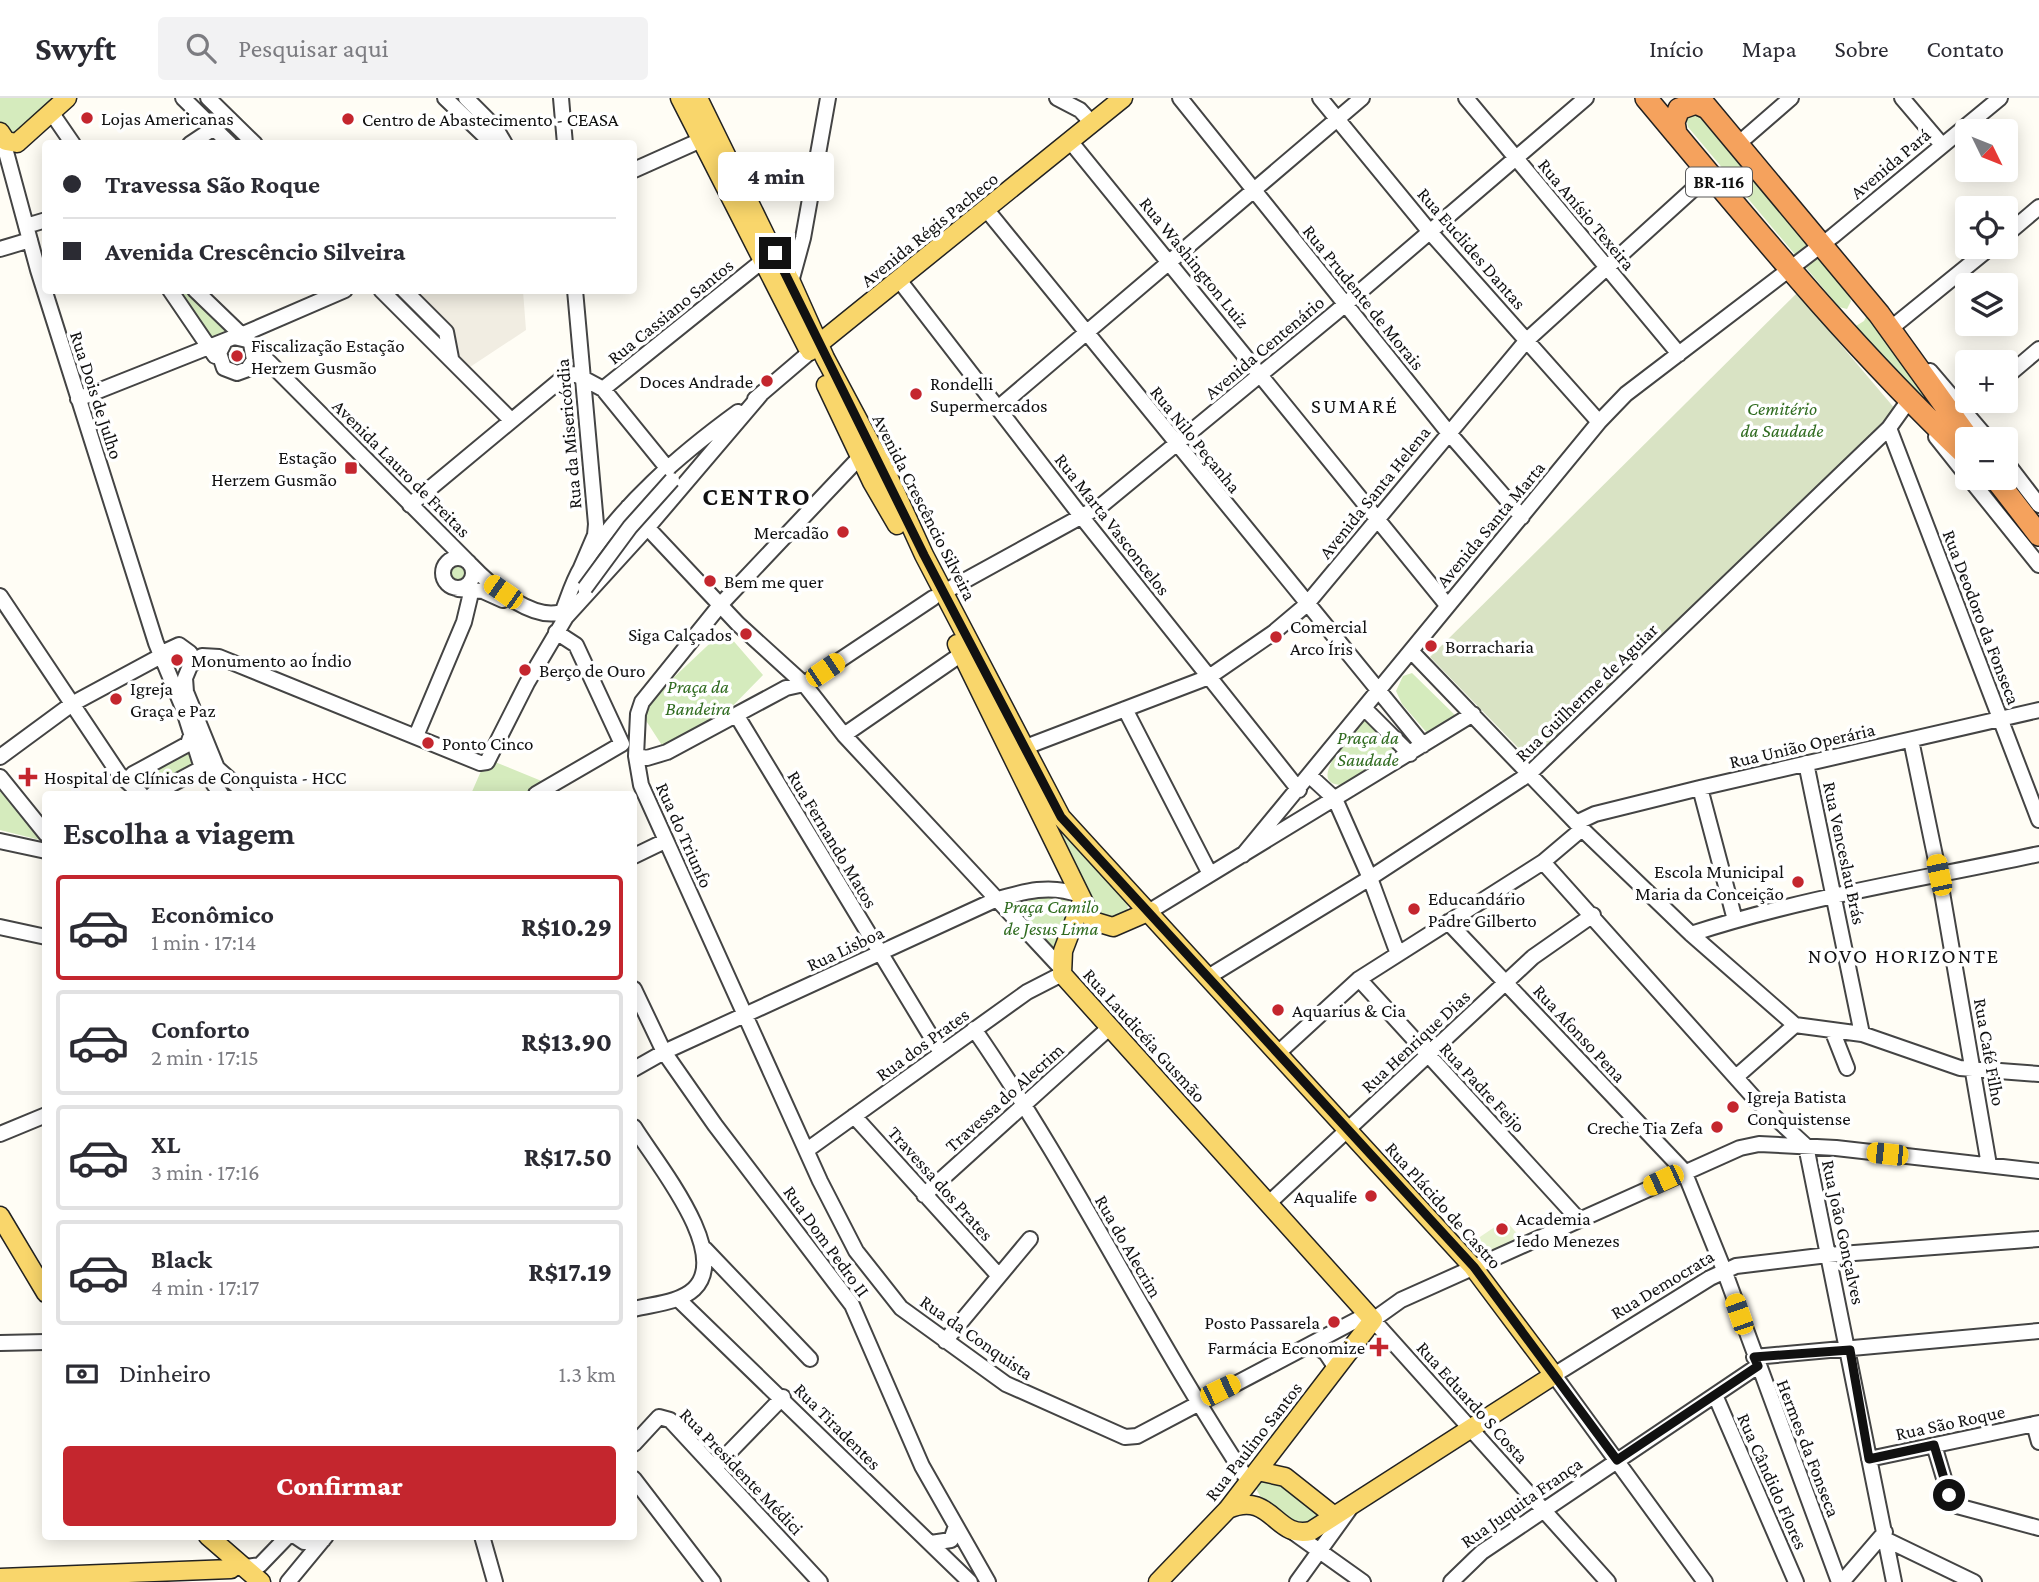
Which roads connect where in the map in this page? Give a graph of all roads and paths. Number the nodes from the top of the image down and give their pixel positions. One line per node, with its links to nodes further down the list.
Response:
1 (66, 98): 23 (main road)
2 (183, 98): 25 (street)
3 (208, 98): 31 (street)
4 (445, 98): 32 (street)
5 (466, 98): 33 (street)
6 (561, 98): 34 (street)
7 (680, 98): 35 (main road, Avenida Crescêncio Silveira)
8 (698, 98): 49 (main road, Avenida Crescêncio Silveira)
9 (828, 98): 56 (street)
10 (1057, 98): 22 (street)
11 (1123, 98): 22 (main road, Avenida Régis Pacheco)
12 (1180, 98): 42 (street, Rua Prudente de Morais)
13 (1320, 98): 24 (street, Rua Euclides Dantas)
14 (1362, 98): 24 (street)
15 (1466, 98): 39 (street, Rua Anísio Texeira)
16 (1586, 98): 39 (street, Avenida Centenário)
17 (1646, 98): 26 (highway, BR-116)
18 (1791, 98): 37 (street)
19 (1902, 98): 38 (street)
20 (2000, 98): 38 (street, Avenida Pará)
21 (1703, 103): 26 (highway); 37 (highway, BR-116)
22 (1084, 110): 36 (main road, Avenida Régis Pacheco)
23 (51, 112): 27 (main road); 28 (street)
24 (1337, 118): 42 (street); 46 (street, Rua Euclides Dantas)
25 (214, 128): 29 (street); 30 (street)
26 (1676, 134): 41 (highway, BR-116)
27 (1, 135): 47 (street, Rua Dois de Julho)
28 (70, 140)
29 (196, 140)
30 (226, 140)
31 (251, 140)
32 (488, 140)
33 (503, 140)
34 (565, 140)
35 (701, 140): 40 (street); 49 (main road, Avenida Crescêncio Silveira)
36 (1070, 141): 44 (main road, Avenida Régis Pacheco); 52 (street, Rua Washington Luiz)
37 (1738, 144): 50 (highway, BR-116)
38 (1942, 145): 50 (street, Avenida Pará)
39 (1516, 159): 46 (street, Avenida Centenário); 53 (street, Rua Anísio Texeira)
40 (637, 169)
41 (1712, 173): 50 (highway, BR-116); 53 (street, Avenida Santa Helena)
42 (1252, 189): 52 (street); 65 (street, Rua Prudente de Morais)
43 (2039, 207): 45 (street)
44 (986, 209): 55 (main road, Avenida Régis Pacheco); 68 (street, Rua Nilo Peçanha)
45 (2018, 225)
46 (1430, 232): 65 (street, Avenida Centenário); 69 (street, Rua Euclides Dantas)
47 (34, 239): 48 (street); 54 (street, Rua Dois de Julho)
48 (0, 249)
49 (768, 257): 56 (main road, Avenida Crescêncio Silveira); 73 (main road, Avenida Crescêncio Silveira); 82 (street, Rua Cassiano Santos)
50 (1805, 257): 57 (highway, BR-116); 66 (highway, BR-116); 75 (street, Avenida Santa Marta)
51 (1976, 259): 67 (street)
52 (1169, 260): 68 (street); 80 (street, Rua Washington Luiz)
53 (1606, 267): 69 (street, Avenida Santa Helena); 75 (street, Rua Anísio Texeira)
54 (42, 268)
55 (899, 281): 73 (main road, Avenida Régis Pacheco); 87 (street, Rua Marta Vasconcelos)
56 (792, 282): 73 (main road, Avenida Crescêncio Silveira)
57 (1859, 290): 66 (highway); 67 (highway, BR-116)
58 (49, 294): 85 (street, Rua Dois de Julho)
59 (173, 294): 72 (street)
60 (199, 294): 71 (street, Avenida Lauro de Freitas)
61 (337, 294): 71 (street)
62 (385, 294): 77 (street)
63 (408, 294): 77 (street)
64 (575, 294): 81 (street, Rua da Misericórdia)
65 (1345, 304): 80 (street, Avenida Centenário); 92 (street, Rua Prudente de Morais)
66 (1827, 310): 86 (highway, BR-116)
67 (1890, 329): 76 (highway, BR-116)
68 (1087, 333): 87 (street); 93 (street, Rua Nilo Peçanha)
69 (1527, 340): 89 (street, Rua Euclides Dantas); 92 (street, Avenida Santa Helena)
70 (225, 341): 71 (street); 72 (street); 78 (street)
71 (248, 341): 78 (street); 104 (street, Avenida Lauro de Freitas)
72 (210, 348): 78 (street); 85 (street)
73 (814, 348): 84 (street, Avenida Régis Pacheco); 95 (main road, Avenida Crescêncio Silveira)
74 (2039, 349): 79 (street)
75 (1679, 354): 89 (street, Avenida Santa Marta)
76 (1912, 357): 83 (street, BR-116); 90 (highway, BR-116)
77 (451, 358): 88 (street)
78 (220, 363)
79 (2018, 367)
80 (1262, 373): 93 (street, Avenida Centenário); 108 (street, Rua Washington Luiz)
81 (581, 375): 82 (street); 88 (street); 113 (street, Rua da Misericórdia)
82 (603, 390): 97 (street)
83 (1955, 392)
84 (762, 393): 97 (street, Avenida Régis Pacheco); 109 (street, Avenida Régis Pacheco)
85 (78, 399): 124 (street, Rua Dois de Julho)
86 (1911, 403): 91 (street, Rua Guilherme de Aguiar); 94 (highway, BR-116); 96 (street, BR-116)
87 (999, 407): 106 (street, Rua Marta Vasconcelos)
88 (510, 419): 104 (street)
89 (1599, 422): 107 (street, Avenida Santa Marta)
90 (1961, 427)
91 (1889, 428): 135 (street, Rua Deodoro da Fonseca); 148 (street, Rua Guilherme de Aguiar)
92 (1448, 432): 107 (street, Rua Prudente de Morais); 108 (street, Avenida Santa Helena)
93 (1176, 445): 106 (street, Avenida Centenário); 118 (street, Rua Nilo Peçanha)
94 (1955, 445)
95 (866, 452): 115 (main road, Avenida Crescêncio Silveira); 117 (street, Rua do Triunfo)
96 (1955, 460)
97 (670, 474): 105 (street, Avenida Régis Pacheco); 120 (street, bridge)
98 (2018, 476): 103 (street)
99 (1978, 490): 112 (street, BR-116)
100 (2001, 490): 102 (highway)
101 (2003, 490): 102 (highway)
102 (2007, 496): 110 (highway)
103 (2037, 498)
104 (410, 505): 111 (street, Avenida Lauro de Freitas)
105 (628, 507): 109 (street); 113 (street, Avenida Régis Pacheco)
106 (1081, 516): 115 (street, Avenida Centenário); 126 (street, Rua Marta Vasconcelos)
107 (1522, 517): 119 (street, Avenida Santa Marta)
108 (1377, 519): 118 (street, Avenida Santa Helena); 119 (street, Rua Washington Luiz)
109 (648, 527): 117 (street); 120 (street, Avenida Régis Pacheco)
110 (2039, 535)
111 (469, 563): 114 (street); 114 (street); 120 (street, Avenida Lauro de Freitas)
112 (2039, 565)
113 (580, 570): 120 (street)
114 (464, 593): 120 (street); 137 (street)
115 (939, 595): 123 (main road, Avenida Crescêncio Silveira); 127 (street, Avenida Centenário); 141 (main road, Avenida Crescêncio Silveira)
116 (0, 596): 129 (street)
117 (721, 604): 127 (street, Rua Laudicéia Gusmão); 144 (street, Rua do Triunfo)
118 (1306, 605): 126 (street, Avenida Santa Helena); 128 (street, Rua Nilo Peçanha)
119 (1447, 606): 122 (street, Avenida Santa Marta)
120 (559, 615): 121 (street)
121 (556, 632): 137 (street); 157 (street)
122 (1411, 651): 128 (street, Avenida Santa Marta); 133 (street)
123 (963, 653): 136 (street); 141 (main road, Avenida Crescêncio Silveira)
124 (163, 662): 125 (street); 125 (street); 129 (street); 138 (street, Rua Dois de Julho)
125 (191, 665): 137 (street); 142 (street)
126 (1209, 677): 131 (street, Avenida Santa Helena); 153 (street, Rua Marta Vasconcelos)
127 (804, 684): 134 (street, Avenida Centenário); 136 (street, Rua Laudicéia Gusmão)
128 (1378, 690): 130 (street, Avenida Santa Marta); 140 (street, Rua Nilo Peçanha)
129 (72, 704): 145 (street); 151 (street)
130 (1364, 708): 143 (street); 149 (street, Avenida Santa Marta)
131 (1125, 709): 141 (street, Avenida Santa Helena); 169 (street)
132 (2039, 710): 135 (street, Rua União Operária)
133 (1473, 714): 140 (street); 148 (street)
134 (737, 716): 144 (street, Avenida Centenário); 184 (street, Rua Fernando Matos)
135 (2000, 718): 139 (street, Rua União Operária); 159 (street, Rua Deodoro da Fonseca)
136 (844, 735): 175 (street, Rua Laudicéia Gusmão)
137 (416, 736)
138 (190, 739): 147 (street, Rua Dois de Julho); 151 (street)
139 (1911, 740): 146 (street, Rua União Operária); 170 (street, Rua Café Filho)
140 (1423, 746): 143 (street)
141 (1018, 750): 172 (main road, Avenida Crescêncio Silveira); 174 (main road, Avenida Crescêncio Silveira)
142 (210, 753): 147 (street); 156 (street)
143 (1410, 754): 158 (street)
144 (636, 756): 163 (street, Rua do Triunfo)
145 (0, 757)
146 (1806, 763): 152 (street, Rua União Operária); 173 (street, Rua Venceslau Brás)
147 (202, 768): 154 (street); 155 (street, Rua Dois de Julho)
148 (1529, 774): 160 (street); 171 (street, Rua Guilherme de Aguiar)
149 (1310, 776): 153 (street, Avenida Santa Marta); 158 (street)
150 (0, 777): 161 (street)
151 (128, 788)
152 (1700, 788): 160 (street, Rua União Operária); 178 (street)
153 (1299, 790): 166 (street, Avenida Santa Marta)
154 (159, 791)
155 (219, 791)
156 (243, 791)
157 (541, 791)
158 (1335, 799): 166 (street); 171 (street)
159 (2039, 820)
160 (1579, 826): 168 (street, Rua União Operária); 182 (street)
161 (42, 829)
162 (0, 841): 164 (street)
163 (665, 841): 165 (street); 191 (street, Rua do Triunfo)
164 (42, 850)
165 (637, 855)
166 (1243, 855): 169 (street)
167 (2039, 855): 170 (street)
168 (1543, 862): 177 (street, Rua João Gonçalves); 180 (street, Rua União Operária)
169 (1210, 874): 176 (street)
170 (1939, 875): 173 (street); 203 (street, Rua Café Filho)
171 (1370, 878): 185 (street); 187 (street, Rua Guilherme de Aguiar)
172 (1133, 897): 176 (main road, Avenida Crescêncio Silveira); 179 (main road)
173 (1835, 897): 178 (street); 196 (street, Rua Venceslau Brás)
174 (1081, 898): 175 (street, Rua Lisboa); 179 (main road, Avenida Crescêncio Silveira); 186 (main road)
175 (995, 901): 184 (street, Rua Lisboa); 186 (street, Rua Laudicéia Gusmão)
176 (1150, 911): 179 (main road); 187 (main road, Rua Plácido de Castro)
177 (1593, 915): 189 (street, Rua Henrique Dias); 205 (street, Rua João Gonçalves)
178 (1735, 920): 182 (street)
179 (1129, 922)
180 (1448, 922): 185 (street, Rua União Operária); 189 (street, Rua Afonso Pena)
181 (0, 927): 183 (street)
182 (1691, 934): 192 (street)
183 (42, 936)
184 (879, 953): 191 (street, Rua Lisboa); 198 (street, Rua Fernando Matos)
185 (1398, 954): 188 (street, Rua União Operária)
186 (1061, 970): 193 (main road, Rua Laudicéia Gusmão); 194 (street, Rua dos Prates)
187 (1208, 977): 199 (main road, Rua Plácido de Castro)
188 (1359, 979): 199 (street, Rua União Operária); 200 (street, Rua Padre Feijo)
189 (1506, 982): 200 (street, Rua Henrique Dias); 215 (street, Rua Afonso Pena)
190 (637, 995): 197 (street, Rua Dom Pedro II)
191 (747, 1015): 197 (street, Rua Lisboa); 213 (street, Rua da Conquista)
192 (1795, 1025): 195 (street); 205 (street)
193 (1109, 1028): 206 (street, Travessa do Alecrim); 218 (main road, Rua Laudicéia Gusmão)
194 (974, 1030): 198 (street, Rua dos Prates); 206 (street, Rua do Alecrim)
195 (1832, 1030): 196 (street); 202 (street)
196 (1862, 1034): 203 (street)
197 (664, 1052): 201 (street, Rua Lisboa); 260 (street, Rua Dom Pedro II)
198 (941, 1053): 207 (street, Rua dos Prates)
199 (1278, 1054): 209 (main road, Rua Plácido de Castro)
200 (1428, 1056): 209 (street, Rua Henrique Dias); 220 (street, Rua Padre Feijo)
201 (637, 1067)
202 (1847, 1068)
203 (1974, 1071): 204 (street); 214 (street, Rua Café Filho)
204 (2039, 1074)
205 (1736, 1077): 212 (street, Rua João Gonçalves)
206 (1025, 1103): 217 (street, Travessa do Alecrim); 244 (street, Rua do Alecrim)
207 (854, 1116): 213 (street, Rua dos Prates); 217 (street, Travessa dos Prates)
208 (42, 1117): 211 (street)
209 (1348, 1130): 218 (street, Rua Henrique Dias); 225 (main road, Rua Plácido de Castro)
210 (637, 1132): 223 (street)
211 (0, 1134)
212 (1806, 1146): 214 (street, Rua da Conquista); 215 (street, Rua da Conquista); 224 (street, Rua João Gonçalves)
213 (807, 1150): 233 (street, Rua da Conquista)
214 (1989, 1165): 216 (street, Rua da Conquista)
215 (1684, 1171): 220 (street, Rua da Conquista); 226 (street, Hermes da Fonseca)
216 (2039, 1171)
217 (924, 1195): 227 (street, Travessa dos Prates)
218 (1270, 1202): 231 (main road, Rua Laudicéia Gusmão)
219 (0, 1216): 228 (main road)
220 (1579, 1220): 225 (street, Rua da Conquista)
221 (1030, 1239): 227 (street)
222 (2039, 1239): 224 (street, Rua Democrata)
223 (705, 1249): 229 (street); 238 (street)
224 (1828, 1255): 226 (street, Rua Democrata); 237 (street, Rua João Gonçalves)
225 (1474, 1267): 231 (street, Rua da Conquista); 241 (main road, Rua Plácido de Castro)
226 (1724, 1270): 239 (street, Hermes da Fonseca); 241 (street, Rua Democrata)
227 (999, 1276): 233 (street)
228 (42, 1286)
229 (678, 1299): 230 (street); 243 (street, Rua Tiradentes)
230 (637, 1308)
231 (1370, 1317): 236 (street, Rua da Conquista); 240 (main road, Rua Paulino Santos); 246 (street, Rua Eduardo S Costa)
232 (2039, 1331): 237 (street, Rua Juquita França)
233 (945, 1341): 244 (street, Rua da Conquista)
234 (42, 1342): 235 (street)
235 (0, 1343)
236 (1313, 1344): 240 (street); 244 (street, Rua da Conquista)
237 (1850, 1350): 239 (street, Rua Juquita França); 250 (street, Rua João Gonçalves)
238 (810, 1359)
239 (1756, 1362): 242 (street, Rua Juquita França); 290 (street, Hermes da Fonseca)
240 (1336, 1368): 253 (main road, Rua Paulino Santos)
241 (1555, 1375): 246 (main road, Rua Democrata); 251 (street, Rua Plácido de Castro)
242 (1714, 1395): 251 (street, Rua Juquita França); 289 (street, Rua Cândido Flores)
243 (783, 1398): 252 (street); 269 (street, Rua Tiradentes)
244 (1196, 1402): 253 (street, Rua do Alecrim)
245 (2036, 1423): 248 (street); 249 (street, Rua São Roque)
246 (1470, 1427): 255 (main road, Rua Democrata); 257 (street, Rua Eduardo S Costa)
247 (637, 1441): 252 (street, Rua Presidente Médici)
248 (2039, 1442)
249 (1934, 1445): 250 (street, Rua São Roque); 262 (street)
250 (1869, 1459): 263 (street, Rua João Gonçalves)
251 (1617, 1460): 257 (street, Rua Juquita França); 288 (street, Rua Plácido de Castro)
252 (715, 1467): 281 (street, Rua Presidente Médici)
253 (1253, 1477): 256 (main road, Rua Paulino Santos); 258 (main road); 259 (main road)
254 (637, 1483): 280 (street)
255 (1354, 1503): 259 (main road, Rua Democrata); 270 (street)
256 (1228, 1508): 258 (main road); 275 (main road, Rua Paulino Santos)
257 (1543, 1510): 286 (street, Rua Juquita França); 287 (street, Rua Eduardo S Costa)
258 (1271, 1513): 261 (main road)
259 (1333, 1515): 261 (main road, Rua Democrata)
260 (956, 1526): 269 (street); 283 (street, Rua Dom Pedro II)
261 (1286, 1527): 270 (street)
262 (2039, 1528)
263 (1886, 1536): 276 (street); 290 (street); 291 (street, Rua João Gonçalves)
264 (204, 1540): 271 (main road)
265 (205, 1540): 272 (main road)
266 (284, 1540): 272 (street)
267 (323, 1540): 278 (street)
268 (483, 1540): 279 (street)
269 (932, 1543): 282 (street, Rua Tiradentes)
270 (1320, 1551): 284 (street); 285 (street)
271 (202, 1569): 272 (main road); 274 (main road)
272 (240, 1573): 277 (main road)
273 (0, 1578): 274 (main road)
274 (94, 1578)
275 (1165, 1580)
276 (1967, 1581)
277 (261, 1582)
278 (288, 1582)
279 (495, 1582)
280 (713, 1582)
281 (820, 1582)
282 (970, 1582)
283 (988, 1582)
284 (1297, 1582)
285 (1363, 1582)
286 (1451, 1582)
287 (1608, 1582)
288 (1705, 1582)
289 (1797, 1582)
290 (1840, 1582)
291 (1894, 1582)

